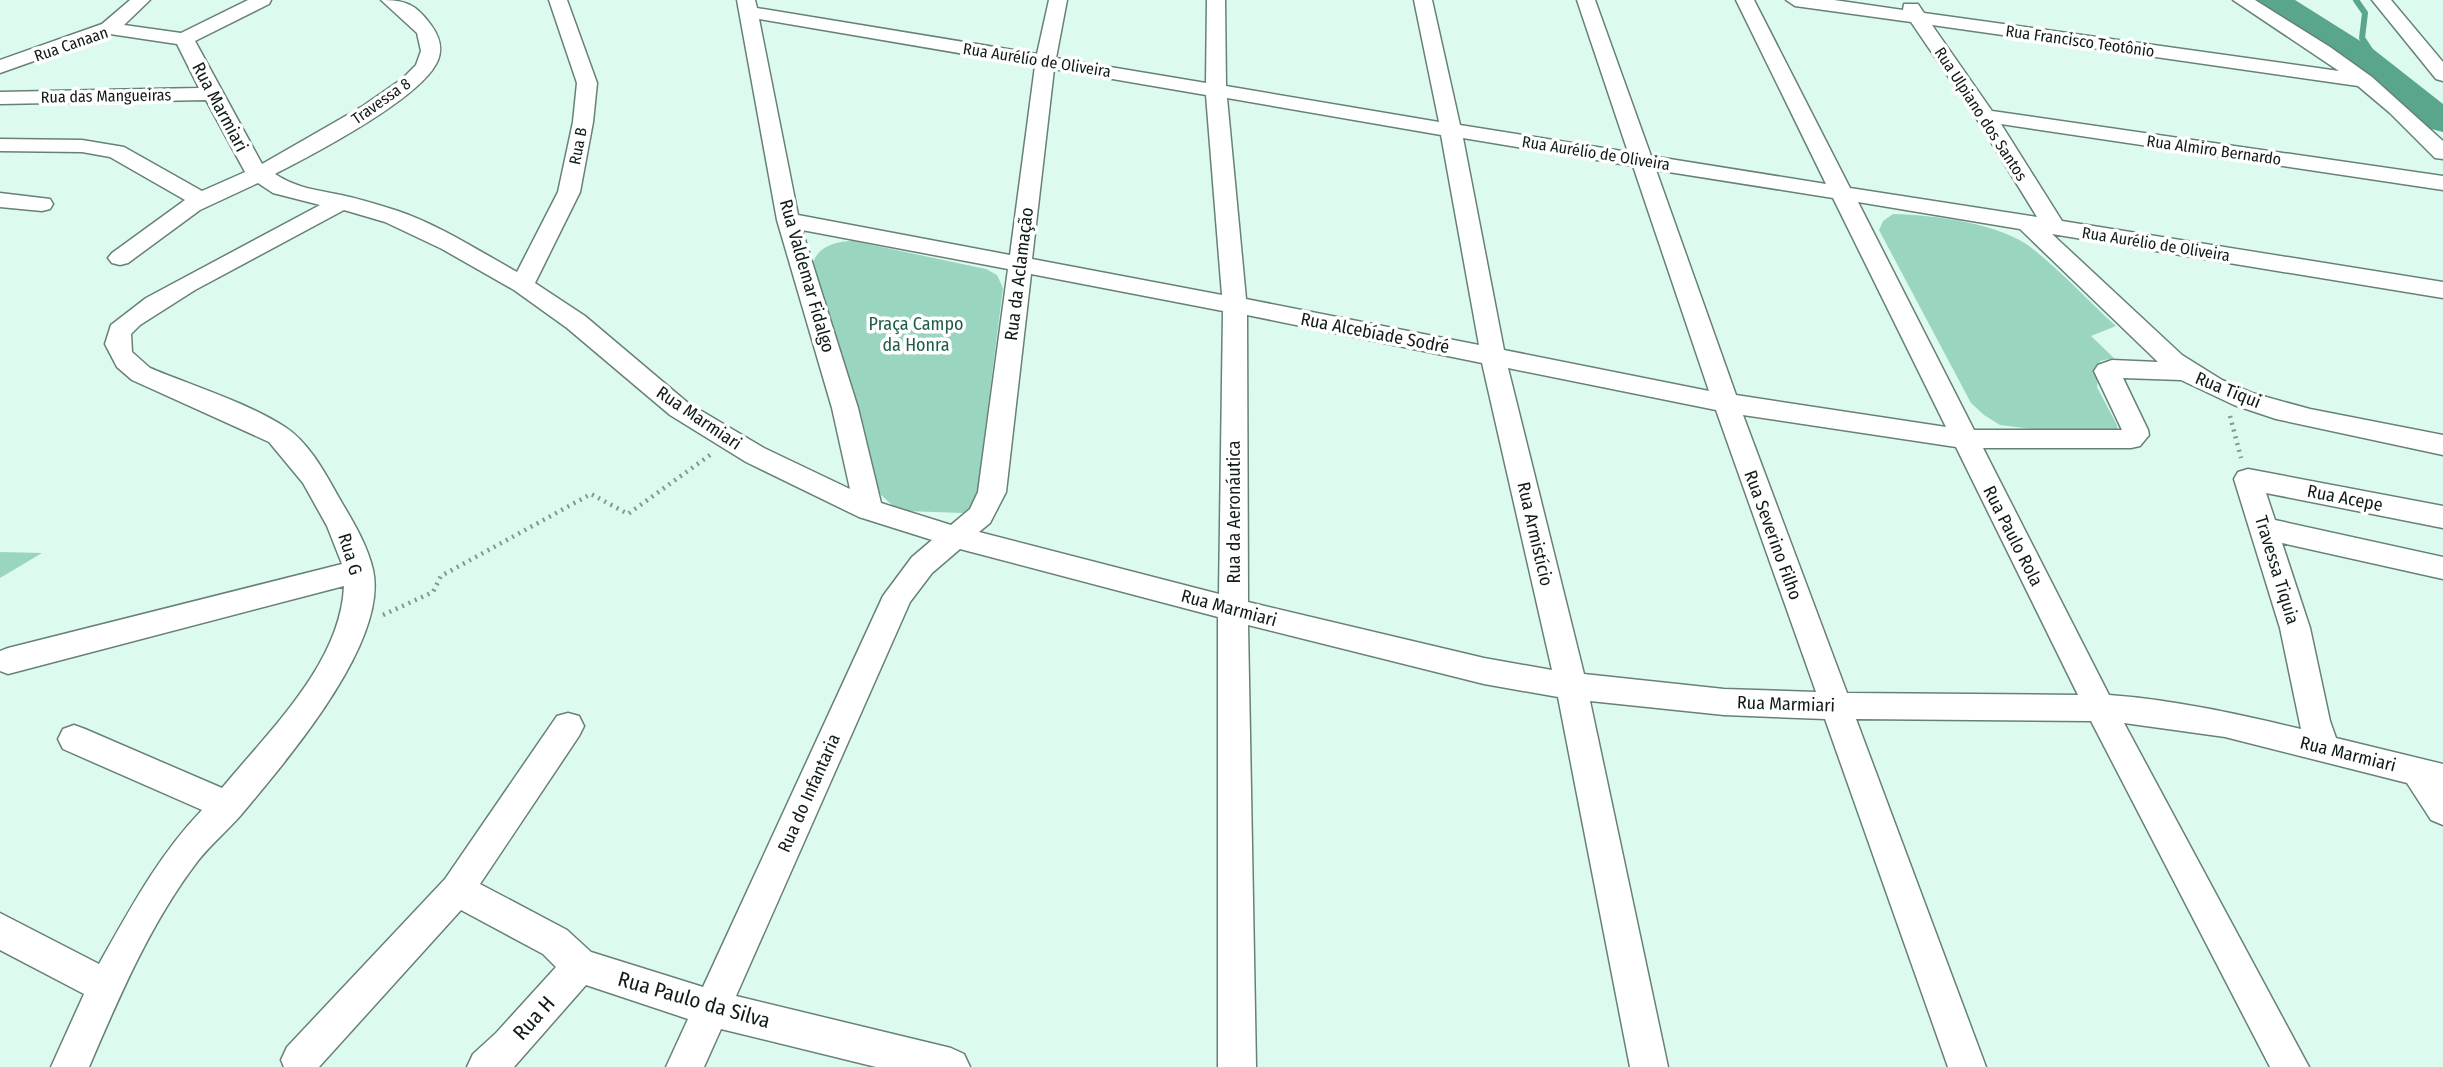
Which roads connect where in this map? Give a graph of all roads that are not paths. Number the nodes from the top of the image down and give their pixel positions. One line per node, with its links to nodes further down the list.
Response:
1 (141, 0): 15 (street)
2 (262, 0): 16 (street)
3 (390, 0): 29 (street, Travessa 8)
4 (558, 0): 41 (street, Rua B)
5 (1058, 0): 17 (street, Rua da Aclamação)
6 (1216, 0): 21 (street, Rua da Aeronáutica)
7 (1423, 0): 25 (street, Rua Armistício)
8 (1586, 0): 28 (street, Rua Severino Filho)
9 (1745, 0): 31 (street, Rua Paulo Rola)
10 (1795, 0): 14 (street, Rua Francisco Teotônio)
11 (2242, 0): 20 (street)
12 (2381, 0): 19 (street)
13 (748, 6): 17 (street, Rua Aurélio de Oliveira); 36 (street, Rua Valdemar Fidalgo)
14 (1912, 9): 20 (street, Rua Francisco Teotônio); 24 (street, Rua Ulpiano dos Santos)
15 (109, 28): 16 (street, Rua Canaan); 18 (street, Rua Canaan)
16 (184, 39): 22 (street, Rua Marmiari)
17 (1045, 61): 21 (street, Rua Aurélio de Oliveira); 40 (street, Rua da Aclamação)
18 (0, 67)
19 (2443, 75)
20 (2365, 81): 27 (street)
21 (1216, 89): 25 (street, Rua Aurélio de Oliveira); 43 (street, Rua da Aeronáutica)
22 (212, 94): 23 (street, Rua das Mangueiras); 29 (street, Rua Marmiari)
23 (0, 98)
24 (1985, 116): 30 (street, Rua Almiro Bernardo); 38 (street, Rua Ulpiano dos Santos)
25 (1451, 130): 28 (street, Rua Aurélio de Oliveira); 44 (street, Rua Armistício)
26 (0, 145): 33 (street)
27 (2443, 153)
28 (1642, 160): 31 (street, Rua Aurélio de Oliveira); 46 (street, Rua Severino Filho)
29 (258, 174): 33 (street, Travessa 8); 34 (street, Rua Marmiari)
30 (2443, 183)
31 (1840, 191): 37 (street, Rua Aurélio de Oliveira); 47 (street, Rua Paulo Rola)
32 (0, 200): 35 (street)
33 (202, 200): 39 (street, Travessa 8)
34 (342, 202): 41 (street, Rua Marmiari); 55 (street, Rua G)
35 (42, 204)
36 (788, 220): 40 (street, Rua Alcebíade Sodré); 50 (street, Rua Valdemar Fidalgo)
37 (2027, 223): 38 (street, Rua Aurélio de Oliveira); 45 (street, Rua Tiqui)
38 (2055, 228): 42 (street, Rua Aurélio de Oliveira)
39 (120, 258)
40 (1020, 263): 43 (street, Rua Alcebíade Sodré); 53 (street, Rua da Aclamação)
41 (522, 285): 50 (street, Rua Marmiari)
42 (2443, 290)
43 (1236, 305): 44 (street, Rua Alcebíade Sodré); 56 (street, Rua da Aeronáutica)
44 (1493, 356): 46 (street, Rua Alcebíade Sodré); 58 (street, Rua Armistício)
45 (2185, 371): 47 (street, Rua Alcebíade Sodré); 48 (street, Rua Tiqui)
46 (1726, 404): 47 (street, Rua Alcebíade Sodré); 59 (street, Rua Severino Filho)
47 (1964, 439): 60 (street, Rua Paulo Rola)
48 (2443, 445)
49 (2248, 478): 51 (street, Rua Acepe); 52 (street, Travessa Tiquia)
50 (869, 510): 53 (street, Rua Marmiari)
51 (2443, 517)
52 (2264, 528): 54 (street); 63 (street, Travessa Tiquia)
53 (956, 537): 56 (street, Rua Marmiari); 71 (street, Rua do Infantaria)
54 (2443, 568)
55 (359, 571): 57 (street); 65 (street, Rua G)
56 (1233, 610): 58 (street, Rua Marmiari); 77 (street, Rua da Aeronáutica)
57 (9, 661)
58 (1571, 686): 59 (street, Rua Marmiari); 78 (street, Rua Armistício)
59 (1835, 706): 60 (street, Rua Marmiari); 79 (street, Rua Severino Filho)
60 (2100, 708): 63 (street, Rua Marmiari); 80 (street, Rua Paulo Rola)
61 (568, 726): 67 (street)
62 (74, 739): 65 (street)
63 (2324, 747): 64 (street, Rua Marmiari)
64 (2430, 774): 66 (street)
65 (228, 806): 70 (street, Rua G)
66 (2443, 810)
67 (457, 890): 69 (street, Rua Paulo da Silva); 72 (street)
68 (0, 930): 70 (street)
69 (580, 966): 71 (street, Rua Paulo da Silva); 75 (street, Rua H)
70 (106, 986): 74 (street, Rua G)
71 (711, 1008): 73 (street, Rua Paulo da Silva); 76 (street, Rua do Infantaria)
72 (300, 1060)
73 (935, 1065)
74 (70, 1067)
75 (486, 1067)
76 (685, 1067)
77 (1237, 1067)
78 (1649, 1067)
79 (1967, 1067)
80 (2290, 1067)

